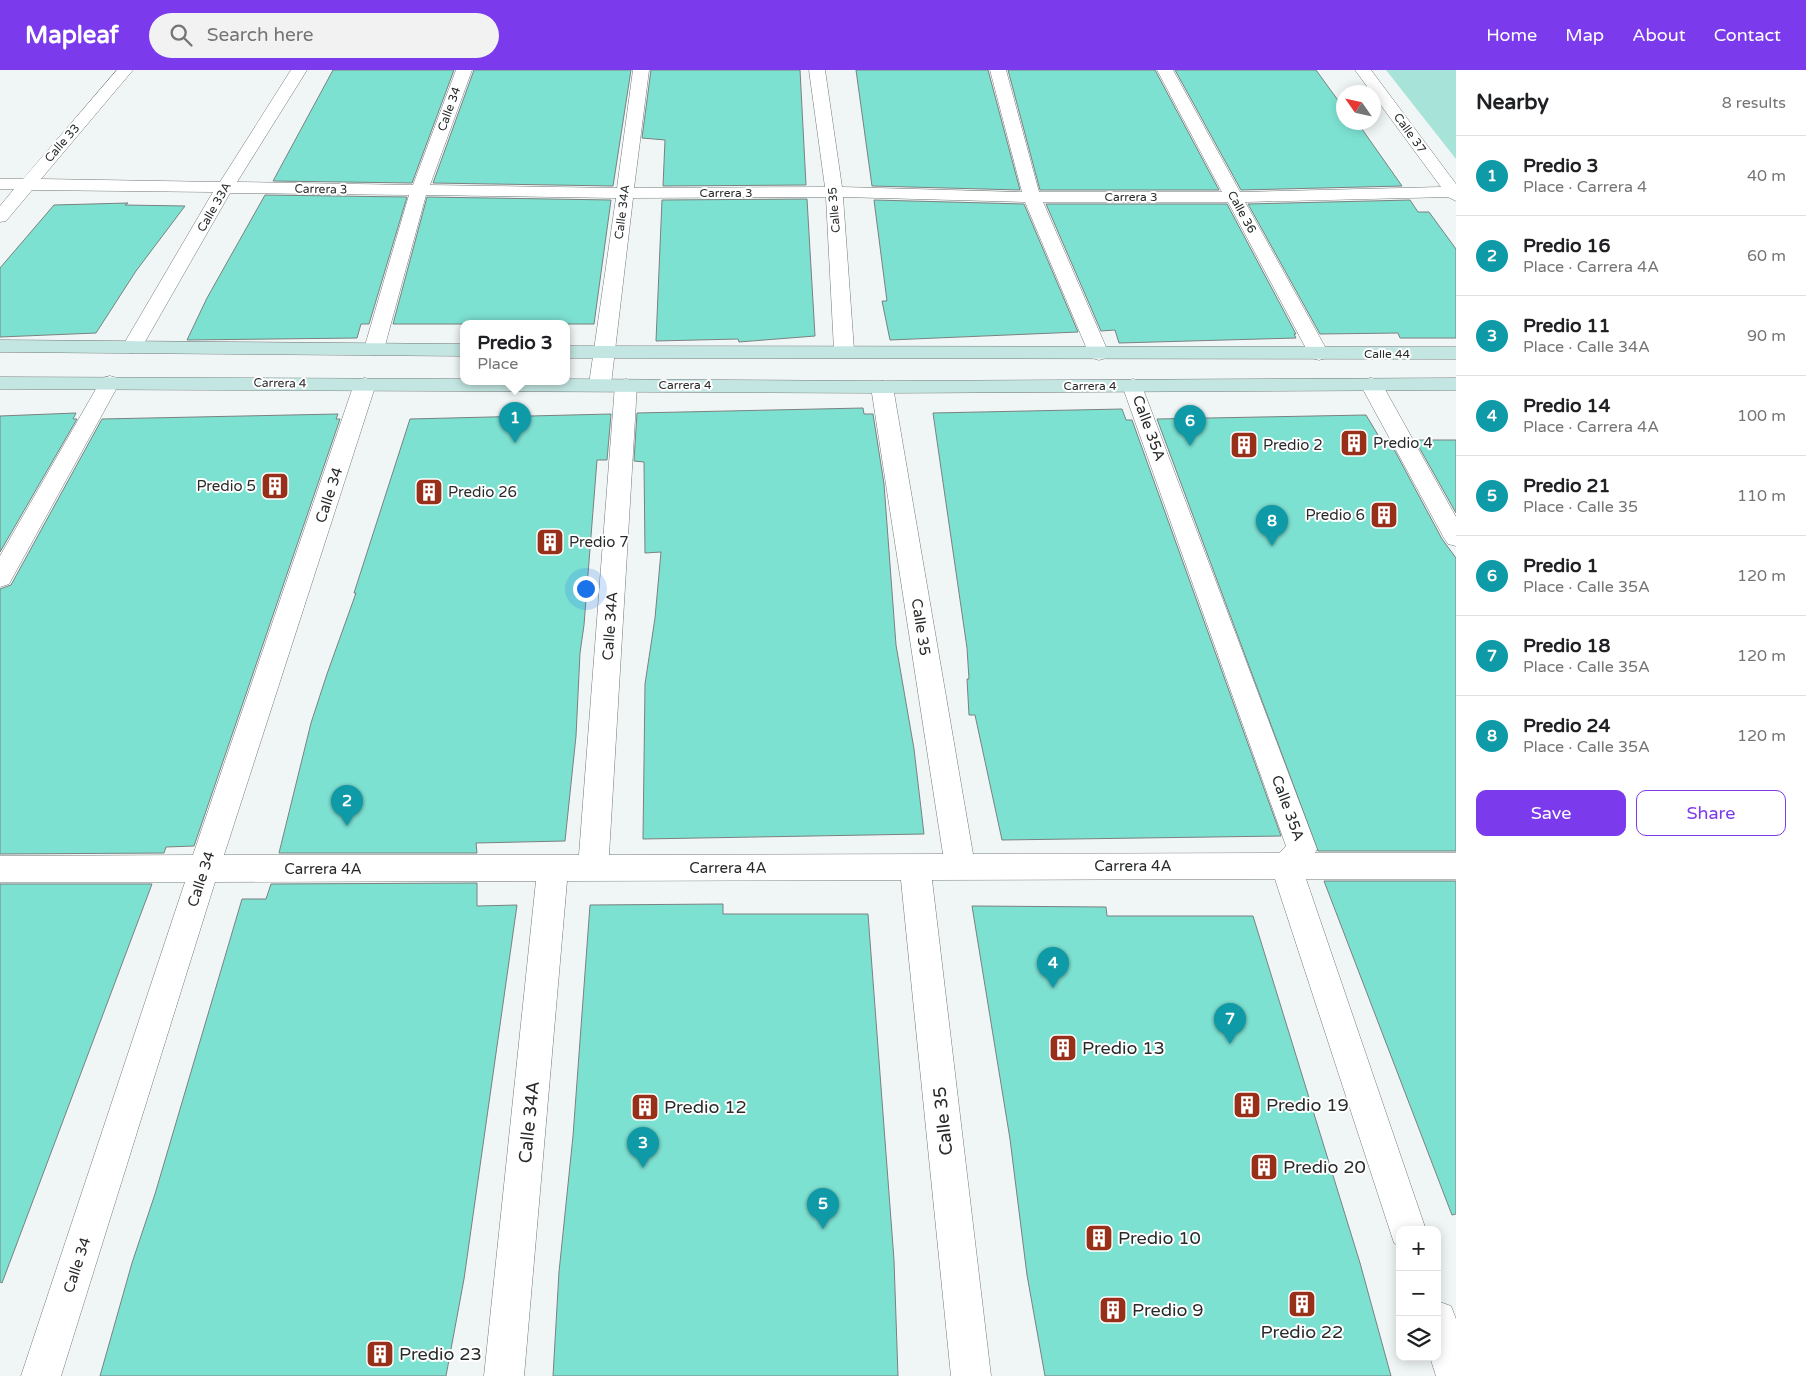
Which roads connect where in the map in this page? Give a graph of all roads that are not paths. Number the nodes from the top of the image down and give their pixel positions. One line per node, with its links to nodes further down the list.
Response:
1 (125, 70): 10 (street, Calle 33)
2 (299, 70): 11 (street, Calle 33A)
3 (464, 70): 12 (street, Calle 34)
4 (641, 70): 14 (street, Calle 34A)
5 (817, 70): 13 (street, Calle 35)
6 (998, 70): 16 (street)
7 (1165, 70): 17 (street, Calle 36)
8 (1363, 70): 15 (street, Calle 37)
9 (0, 184): 10 (street, Carrera 3)
10 (26, 186): 11 (street, Carrera 3); 18 (street, Calle 33)
11 (225, 187): 12 (street, Carrera 3); 20 (street, Calle 33A)
12 (419, 191): 14 (street, Carrera 3); 21 (street, Calle 34)
13 (834, 192): 14 (street, Carrera 3); 16 (street, Carrera 3); 23 (street, Calle 35)
14 (624, 193): 25 (street, Calle 34A)
15 (1454, 194): 17 (street, Carrera 3)
16 (1032, 196): 17 (street, Carrera 3); 27 (street)
17 (1234, 197): 28 (street, Calle 36)
18 (0, 217)
19 (0, 346): 20 (main road)
20 (132, 347): 21 (main road)
21 (374, 348): 22 (main road)
22 (460, 350)
23 (844, 350): 25 (main road); 27 (main road)
24 (570, 352): 25 (main road)
25 (604, 352): 34 (street, Calle 34A)
26 (1456, 353): 28 (main road, Calle 44)
27 (1098, 354): 28 (main road)
28 (1318, 354)
29 (110, 382): 30 (main road, Carrera 4); 31 (main road, Carrera 4); 41 (street)
30 (0, 383)
31 (365, 384): 32 (main road, Carrera 4); 48 (street, Calle 34)
32 (460, 384)
33 (570, 384): 34 (main road, Carrera 4)
34 (600, 384): 37 (main road, Carrera 4)
35 (1371, 384): 36 (main road); 38 (main road, Carrera 4); 40 (street)
36 (1456, 384)
37 (626, 385): 39 (main road, Carrera 4); 47 (street, Calle 34A)
38 (1134, 385): 39 (main road, Carrera 4); 42 (street, Calle 35A)
39 (882, 387): 45 (street, Calle 35)
40 (1456, 538)
41 (0, 578)
42 (1286, 866): 43 (street, Carrera 4A); 45 (street, Carrera 4A); 50 (street)
43 (1456, 866)
44 (914, 867): 45 (street, Carrera 4A); 47 (street, Carrera 4A); 54 (street, Calle 35)
45 (960, 867)
46 (553, 868): 47 (street, Carrera 4A); 48 (street, Carrera 4A); 53 (street, Calle 34A)
47 (593, 868)
48 (204, 869): 49 (street, Carrera 4A); 52 (street, Calle 34)
49 (0, 870)
50 (1406, 1226)
51 (1441, 1332): 55 (street)
52 (41, 1376)
53 (504, 1376)
54 (971, 1376)
55 (1456, 1376)

